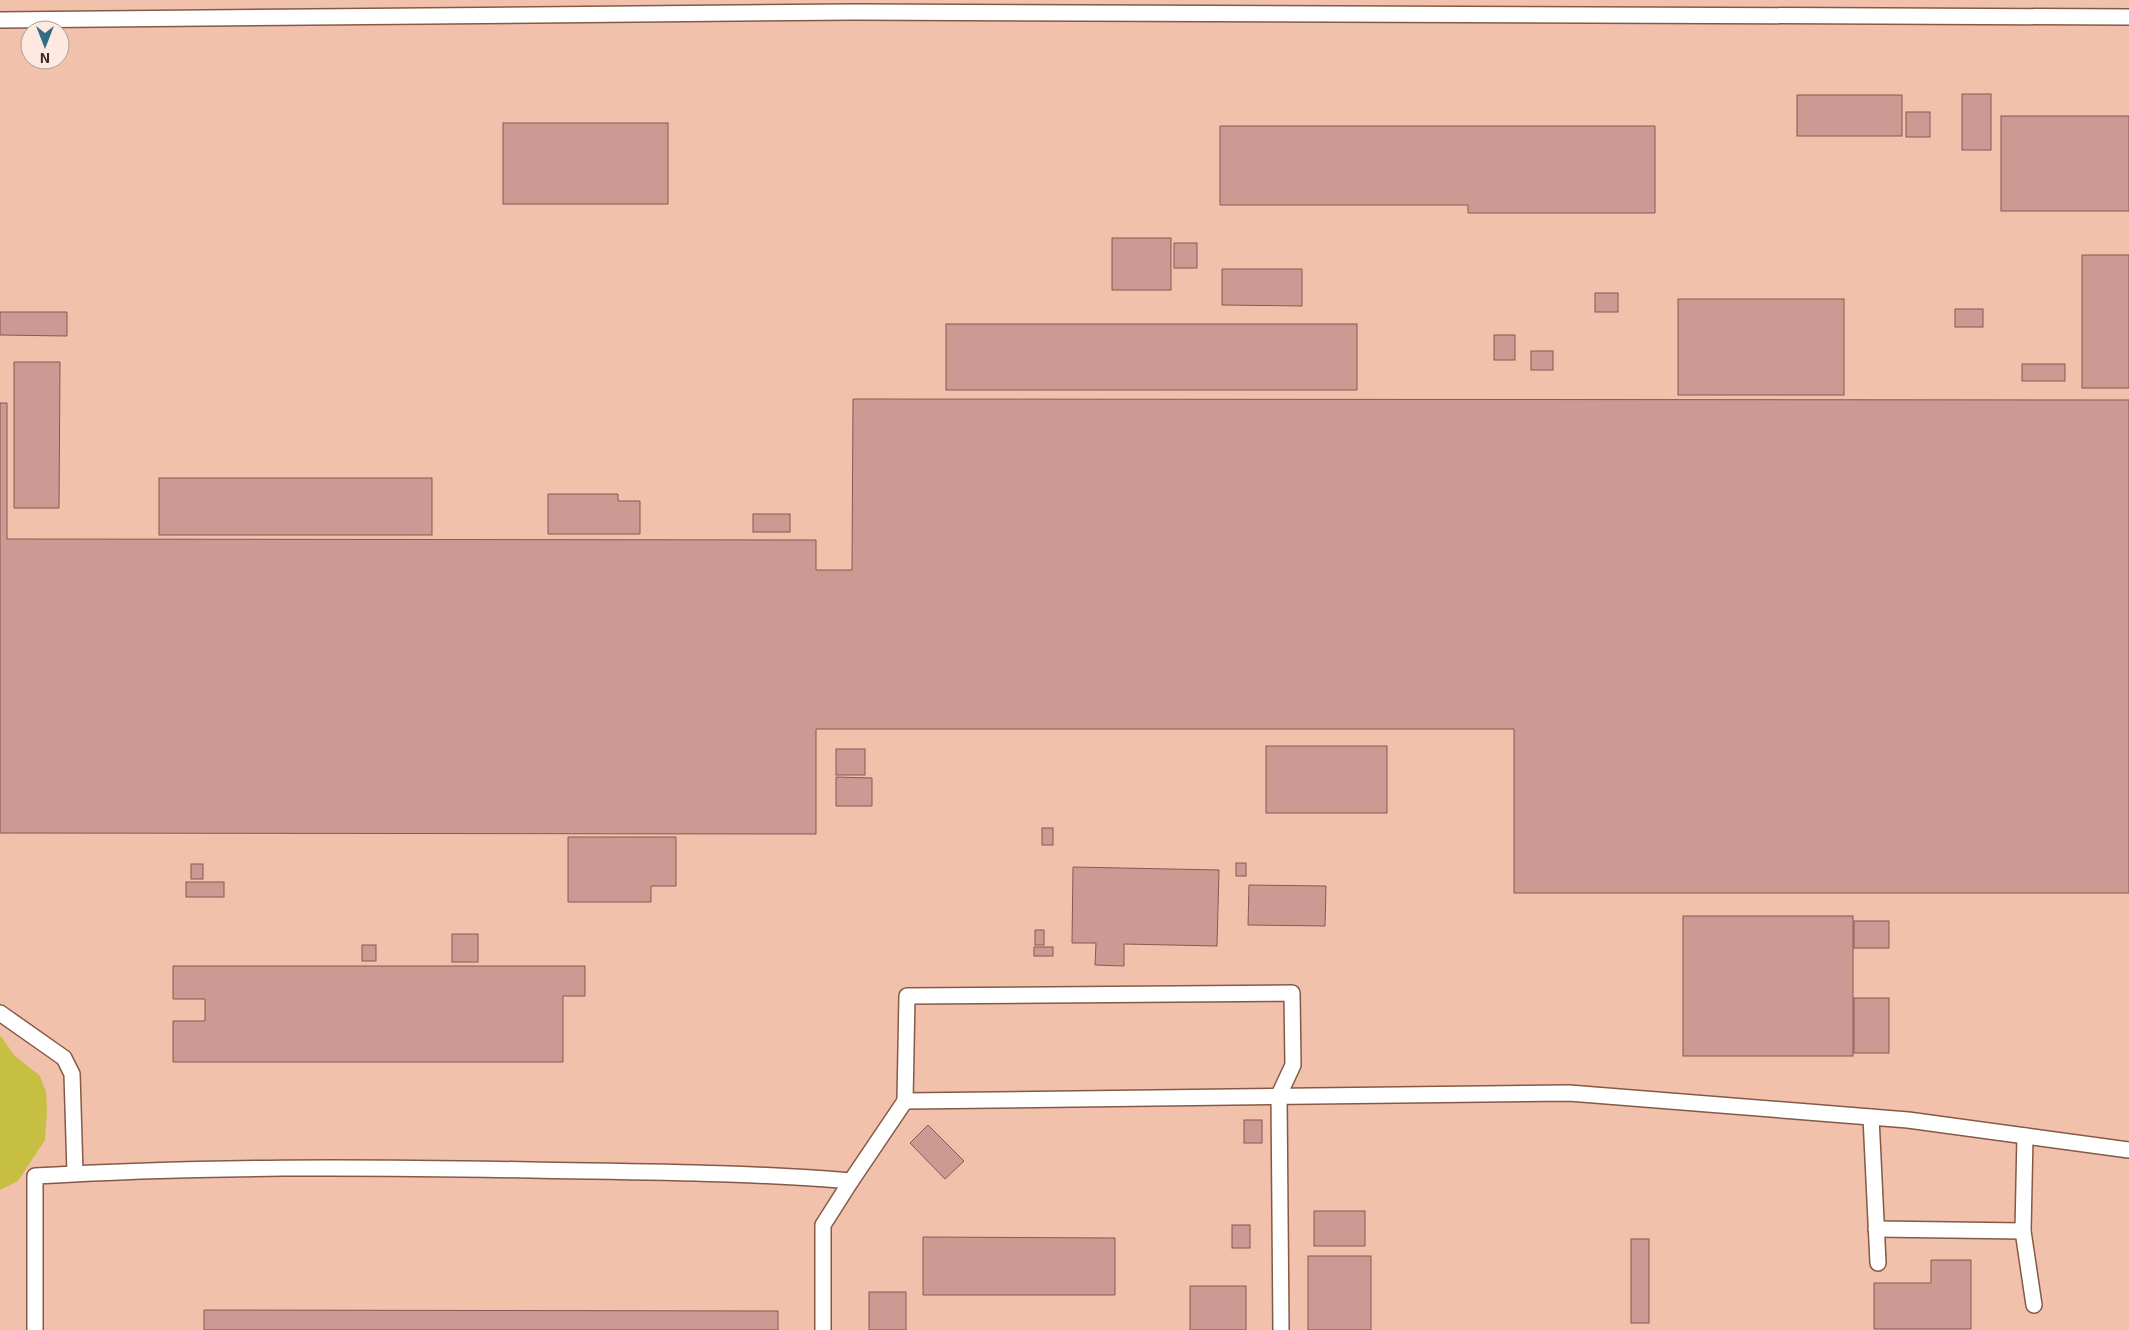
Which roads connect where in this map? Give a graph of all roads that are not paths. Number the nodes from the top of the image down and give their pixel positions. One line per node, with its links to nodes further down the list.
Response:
1 (2129, 17): 2 (lane)
2 (0, 20)
3 (0, 1013): 9 (lane)
4 (1279, 1095): 5 (lane); 5 (lane); 6 (lane); 17 (lane)
5 (905, 1101): 10 (lane)
6 (1871, 1117): 7 (lane); 11 (lane)
7 (2025, 1136): 8 (lane); 12 (lane)
8 (2129, 1150)
9 (75, 1173): 10 (lane); 15 (lane)
10 (851, 1181): 16 (lane)
11 (1876, 1229): 12 (lane); 13 (lane)
12 (2023, 1231): 14 (lane)
13 (1878, 1263)
14 (2034, 1305)
15 (35, 1330)
16 (823, 1330)
17 (1281, 1330)

